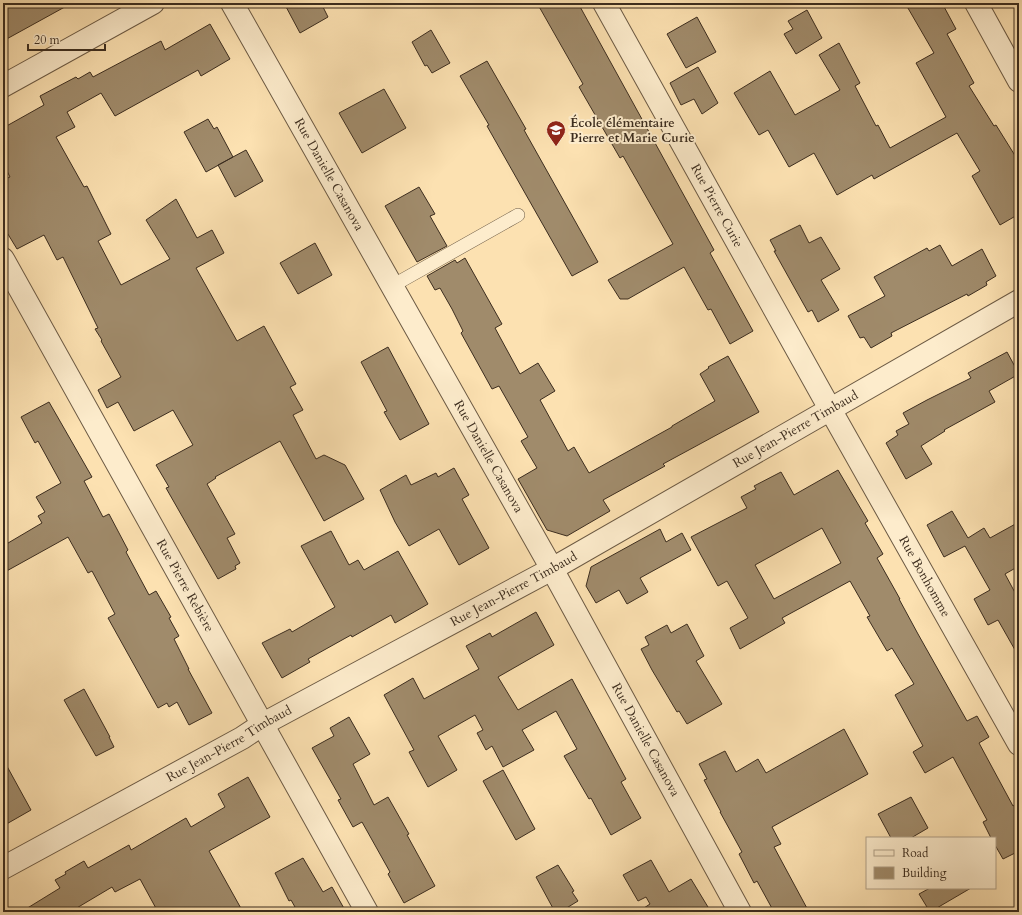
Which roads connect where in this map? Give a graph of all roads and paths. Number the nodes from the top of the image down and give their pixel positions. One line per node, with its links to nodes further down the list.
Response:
1 (153, 3): 6 (street)
2 (232, 3): 9 (street, Rue Danielle Casanova)
3 (604, 3): 11 (street, Rue Pierre Curie)
4 (976, 3): 5 (street)
5 (1019, 81)
6 (3, 86)
7 (518, 215): 9 (lane)
8 (3, 260): 13 (street, Rue Pierre Rebière)
9 (392, 286): 12 (street, Rue Danielle Casanova)
10 (1019, 301): 11 (street, Rue Jean-Pierre Timbaud)
11 (830, 409): 12 (street, Rue Jean-Pierre Timbaud); 14 (street, Rue Bonhomme)
12 (552, 569): 13 (street, Rue Jean-Pierre Timbaud); 17 (street, Rue Danielle Casanova)
13 (263, 724): 15 (street, Rue Jean-Pierre Timbaud); 16 (street, Rue Pierre Rebière)
14 (1019, 744)
15 (3, 868)
16 (367, 912)
17 (740, 912)

